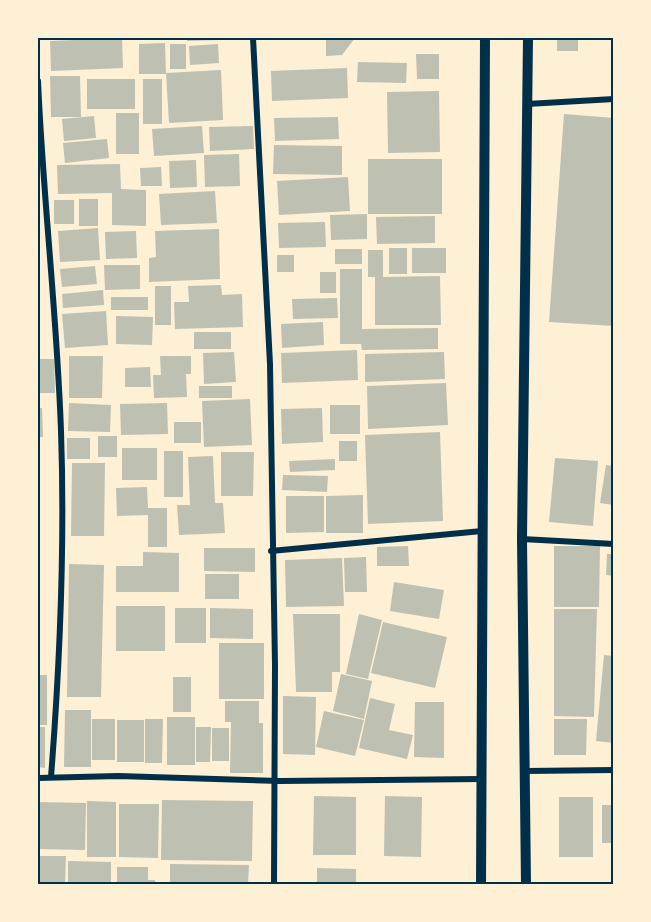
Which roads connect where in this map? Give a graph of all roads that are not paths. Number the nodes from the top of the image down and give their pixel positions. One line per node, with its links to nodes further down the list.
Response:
1 (253, 38): 10 (street)
2 (485, 38): 7 (street)
3 (528, 38): 6 (street)
4 (38, 81): 13 (street)
5 (614, 99): 6 (street)
6 (527, 104): 8 (street)
7 (482, 531): 10 (street); 15 (street)
8 (522, 539): 9 (street); 12 (street)
9 (614, 544)
10 (271, 551): 16 (street)
11 (614, 770): 12 (street)
12 (526, 771): 19 (street)
13 (51, 777): 14 (street); 16 (street)
14 (38, 778)
15 (482, 778): 16 (street); 18 (street)
16 (274, 780): 17 (street)
17 (274, 885)
18 (482, 885)
19 (526, 885)

